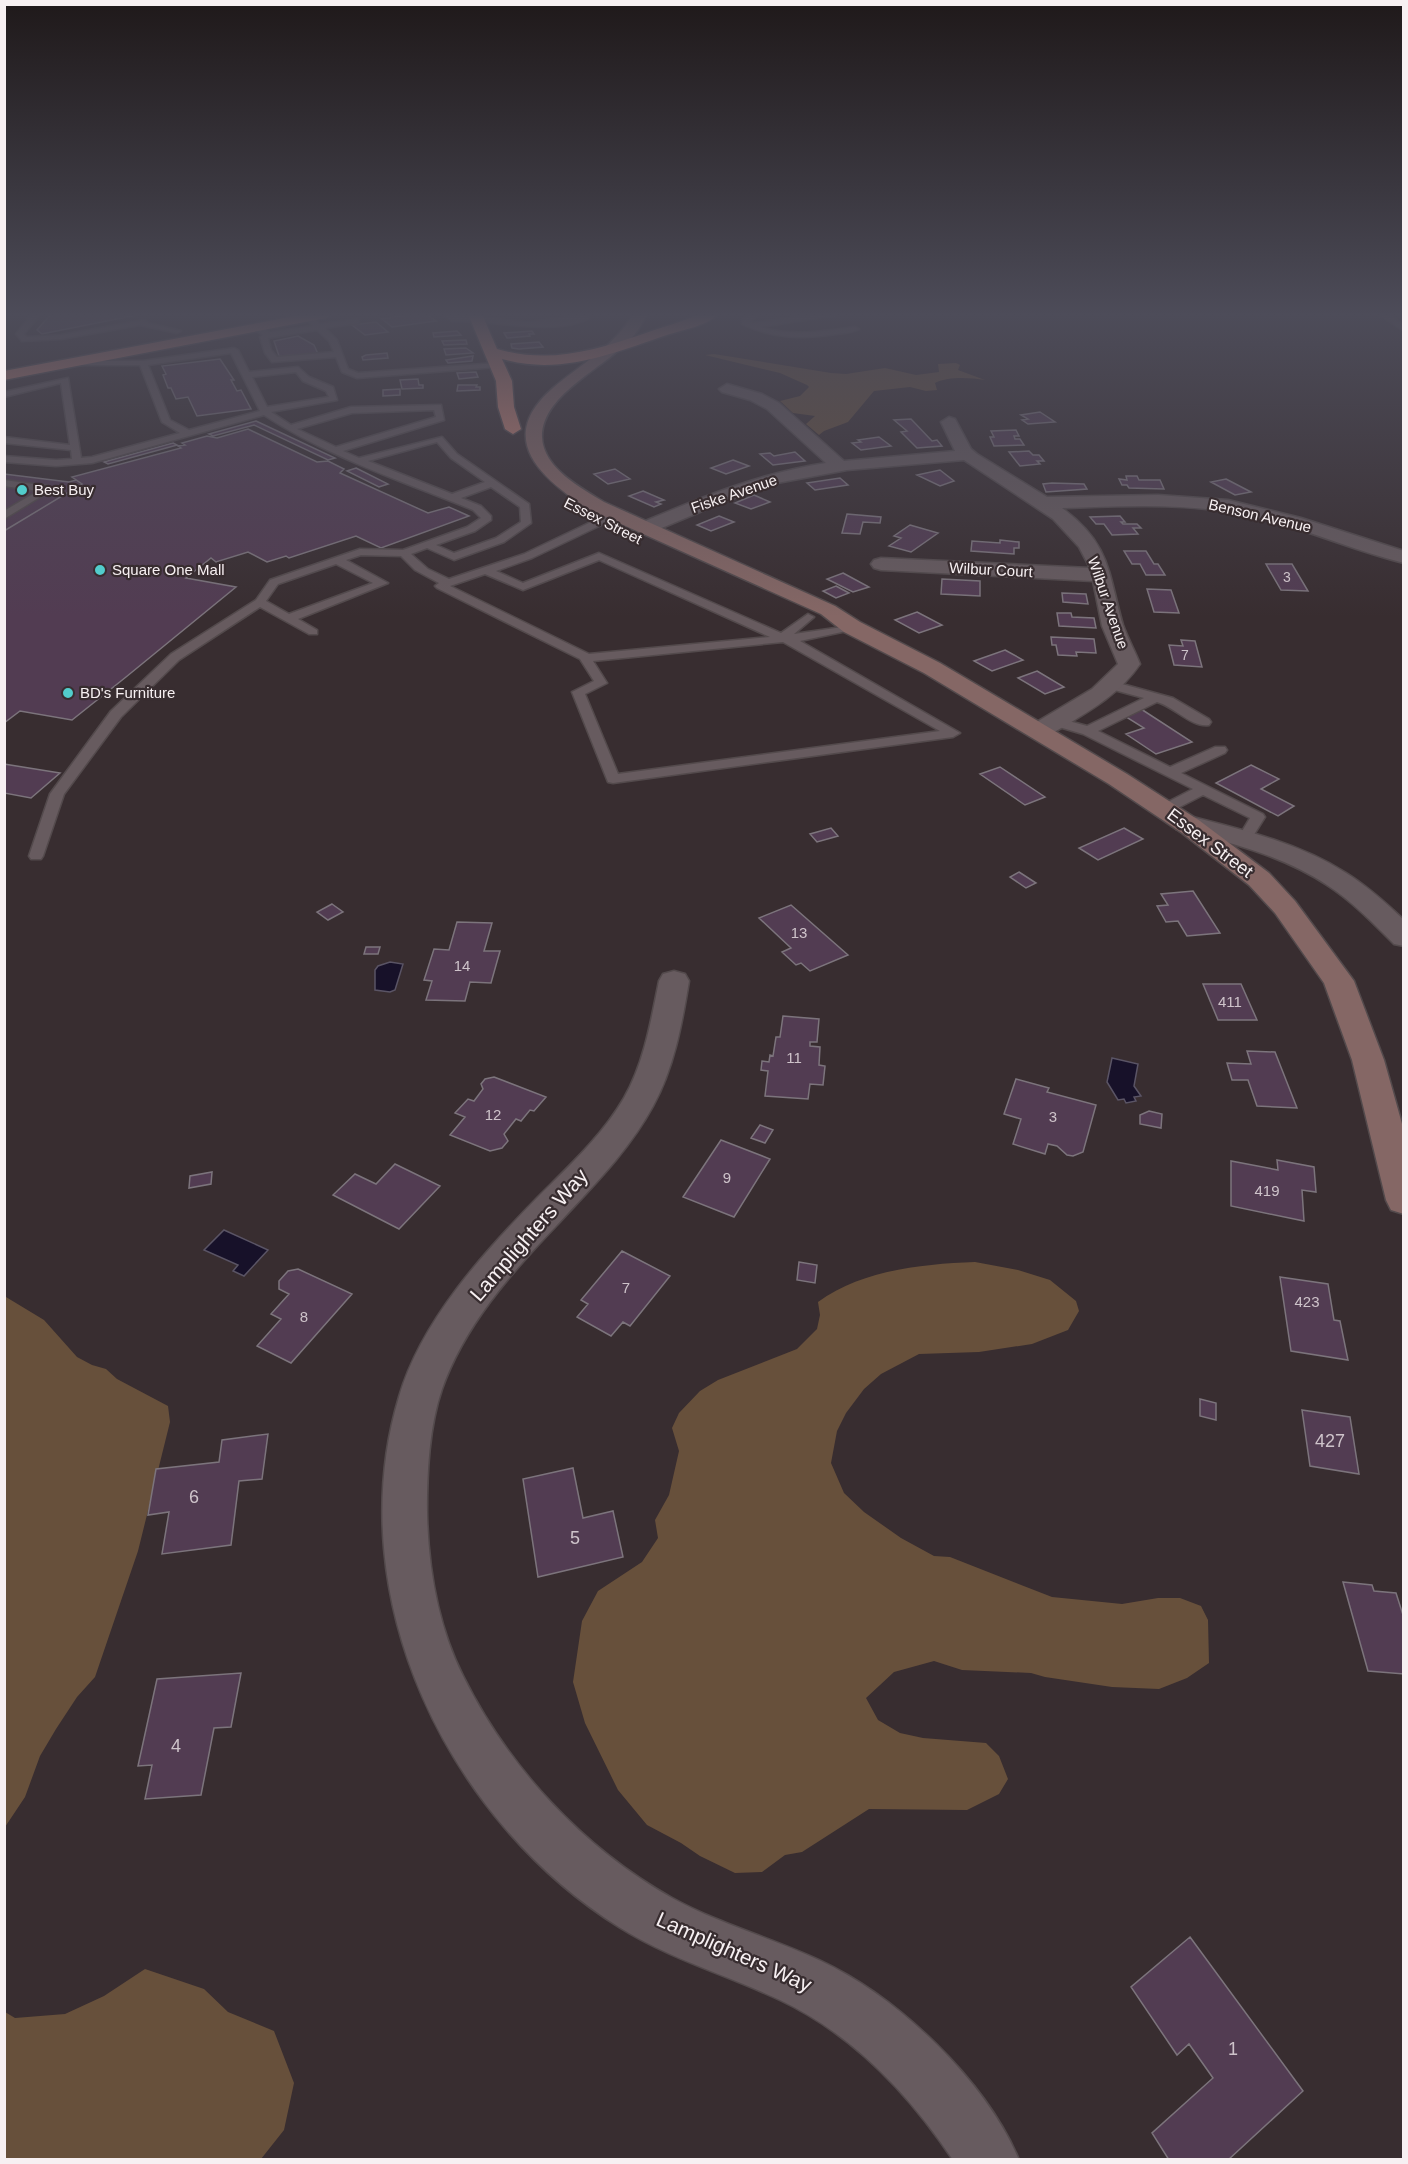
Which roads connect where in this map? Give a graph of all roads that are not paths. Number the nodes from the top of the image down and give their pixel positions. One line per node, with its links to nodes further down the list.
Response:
1 (70, 415): 18 (lane)
2 (163, 415): 14 (lane)
3 (250, 415): 14 (lane)
4 (270, 415): 13 (lane)
5 (334, 415): 13 (lane)
6 (440, 415): 11 (lane)
7 (508, 415): 15 (highway)
8 (518, 415): 15 (main road, Essex Street)
9 (537, 415): 31 (main road, Essex Street)
10 (784, 415): 24 (street)
11 (441, 418): 16 (lane); 19 (lane)
12 (949, 422): 20 (street, Wilbur Avenue)
13 (290, 428): 19 (lane)
14 (187, 433): 23 (lane)
15 (513, 437)
16 (439, 439): 22 (lane); 26 (lane)
17 (4, 440): 18 (lane)
18 (75, 448): 23 (lane)
19 (333, 451): 22 (lane)
20 (969, 455): 24 (street, Fiske Avenue); 29 (street, Wilbur Avenue)
21 (4, 459): 23 (lane)
22 (357, 461): 28 (lane)
23 (77, 462)
24 (841, 467): 32 (street, Fiske Avenue)
25 (4, 483): 30 (lane)
26 (492, 483): 28 (lane); 33 (lane)
27 (539, 484): 31 (main road, Essex Street)
28 (451, 498): 33 (lane)
29 (1040, 502): 35 (street, Benson Avenue); 39 (street, Wilbur Avenue)
30 (4, 516)
31 (608, 518): 32 (main road, Essex Street); 38 (lane); 42 (main road, Essex Street)
32 (645, 528): 44 (main road, Essex Street)
33 (428, 545): 34 (lane)
34 (404, 554): 36 (lane); 38 (lane)
35 (1404, 557)
36 (337, 560): 41 (lane); 43 (lane)
37 (881, 564): 39 (street, Wilbur Court)
38 (487, 571): 46 (lane)
39 (1102, 575): 48 (street, Wilbur Avenue)
40 (441, 586): 47 (lane)
41 (260, 602): 43 (lane); 58 (lane)
42 (808, 617): 44 (main road, Essex Street); 46 (lane)
43 (289, 618): 45 (lane)
44 (852, 627): 46 (lane); 51 (main road, Essex Street)
45 (313, 632)
46 (782, 638): 47 (lane); 47 (lane)
47 (586, 658)
48 (1112, 684): 49 (lane); 51 (street, Wilbur Avenue)
49 (1156, 697): 50 (lane); 52 (lane)
50 (1204, 722)
51 (1047, 726): 52 (lane); 56 (main road, Essex Street)
52 (1088, 731): 54 (lane)
53 (1220, 750): 54 (lane)
54 (1171, 772): 55 (lane)
55 (1204, 789): 56 (lane); 57 (lane)
56 (1175, 816): 57 (street); 61 (main road, Essex Street)
57 (1245, 838): 59 (street)
58 (36, 856)
59 (1404, 937)
60 (674, 981): 62 (street, Lamplighters Way)
61 (1404, 1200)
62 (989, 2160)

